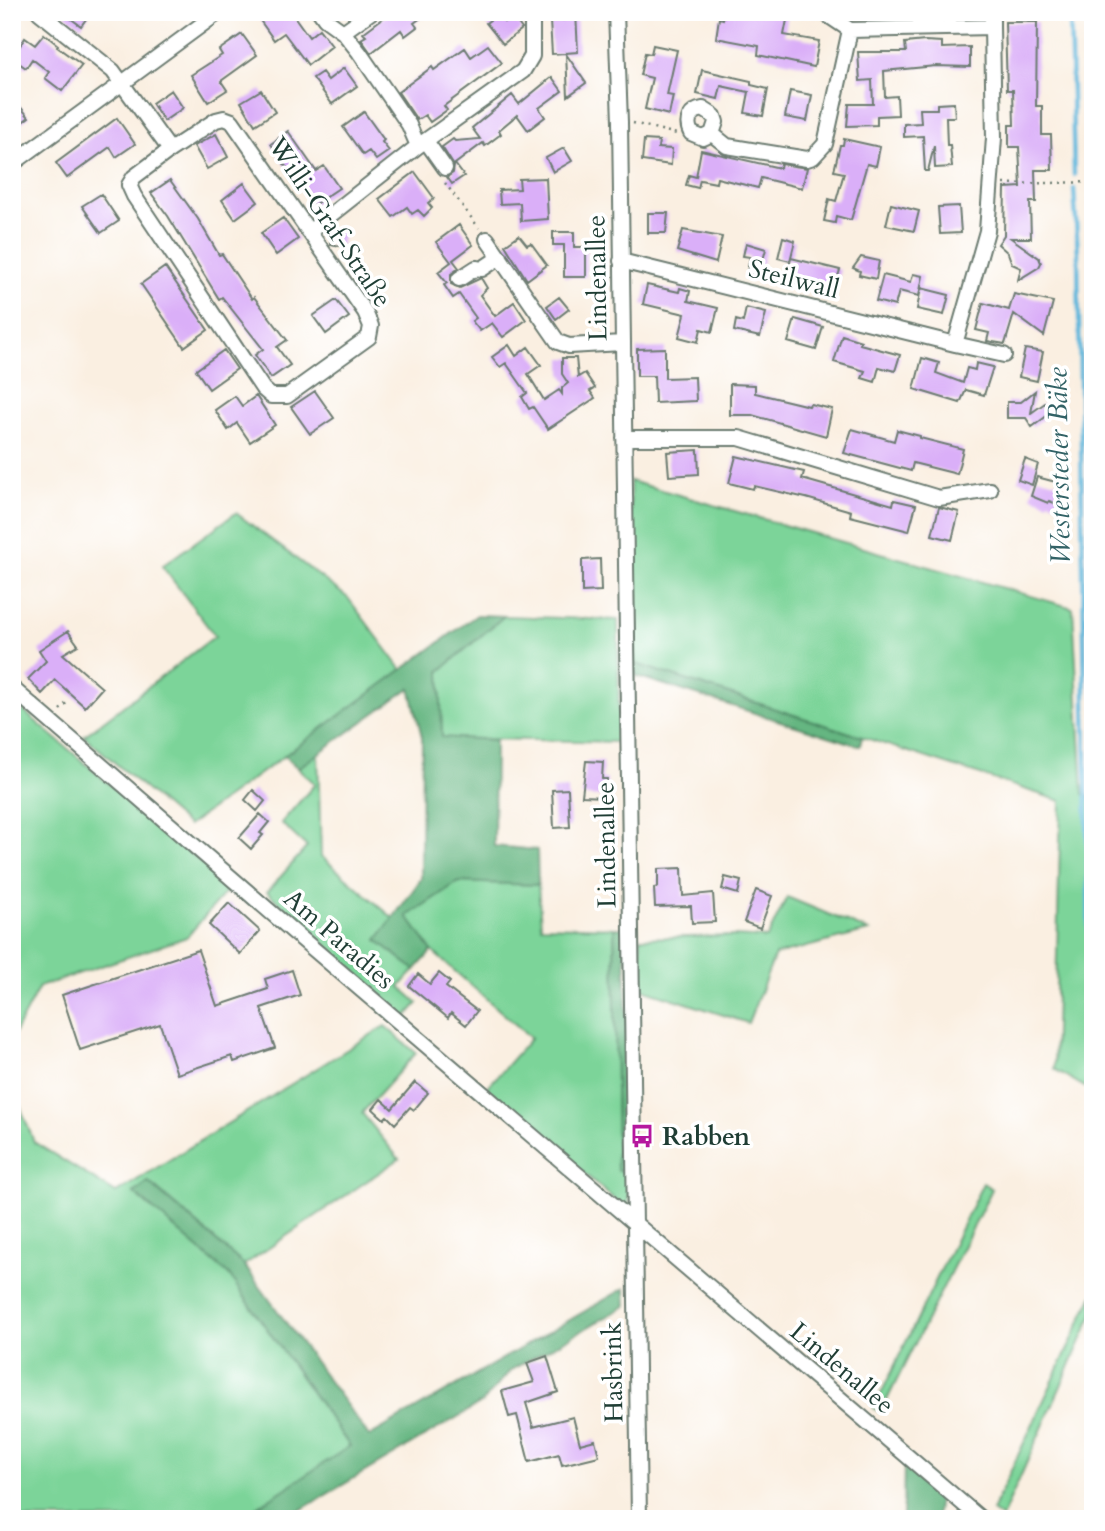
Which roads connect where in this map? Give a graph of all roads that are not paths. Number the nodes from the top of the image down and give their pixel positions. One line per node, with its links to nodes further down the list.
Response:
1 (39, 12): 11 (street)
2 (219, 12): 11 (street)
3 (320, 12): 10 (street)
4 (371, 12): 10 (street)
5 (531, 12): 13 (street)
6 (616, 12): 20 (street, Lindenallee)
7 (823, 12): 9 (street)
8 (992, 20): 9 (street); 23 (street)
9 (850, 30): 12 (street)
10 (343, 32): 13 (street)
11 (121, 83): 14 (street); 15 (street)
12 (712, 134): 12 (street)
13 (422, 144): 16 (street); 17 (street)
14 (170, 150): 17 (street, Willi-Graf-Straße); 17 (street, Willi-Graf-Straße)
15 (12, 164)
16 (443, 172)
17 (309, 232)
18 (487, 239): 19 (street)
19 (500, 257): 21 (street); 22 (street)
20 (621, 261): 22 (street, Lindenallee); 23 (street, Steilwall)
21 (459, 279)
22 (622, 343): 25 (street, Lindenallee)
23 (955, 344): 24 (street, Steilwall)
24 (1004, 355)
25 (624, 438): 26 (street); 28 (street, Lindenallee)
26 (990, 490)
27 (12, 688): 28 (street, Am Paradies)
28 (635, 1224): 29 (street, Hasbrink); 30 (street, Lindenallee)
29 (639, 1519)
30 (981, 1519)

